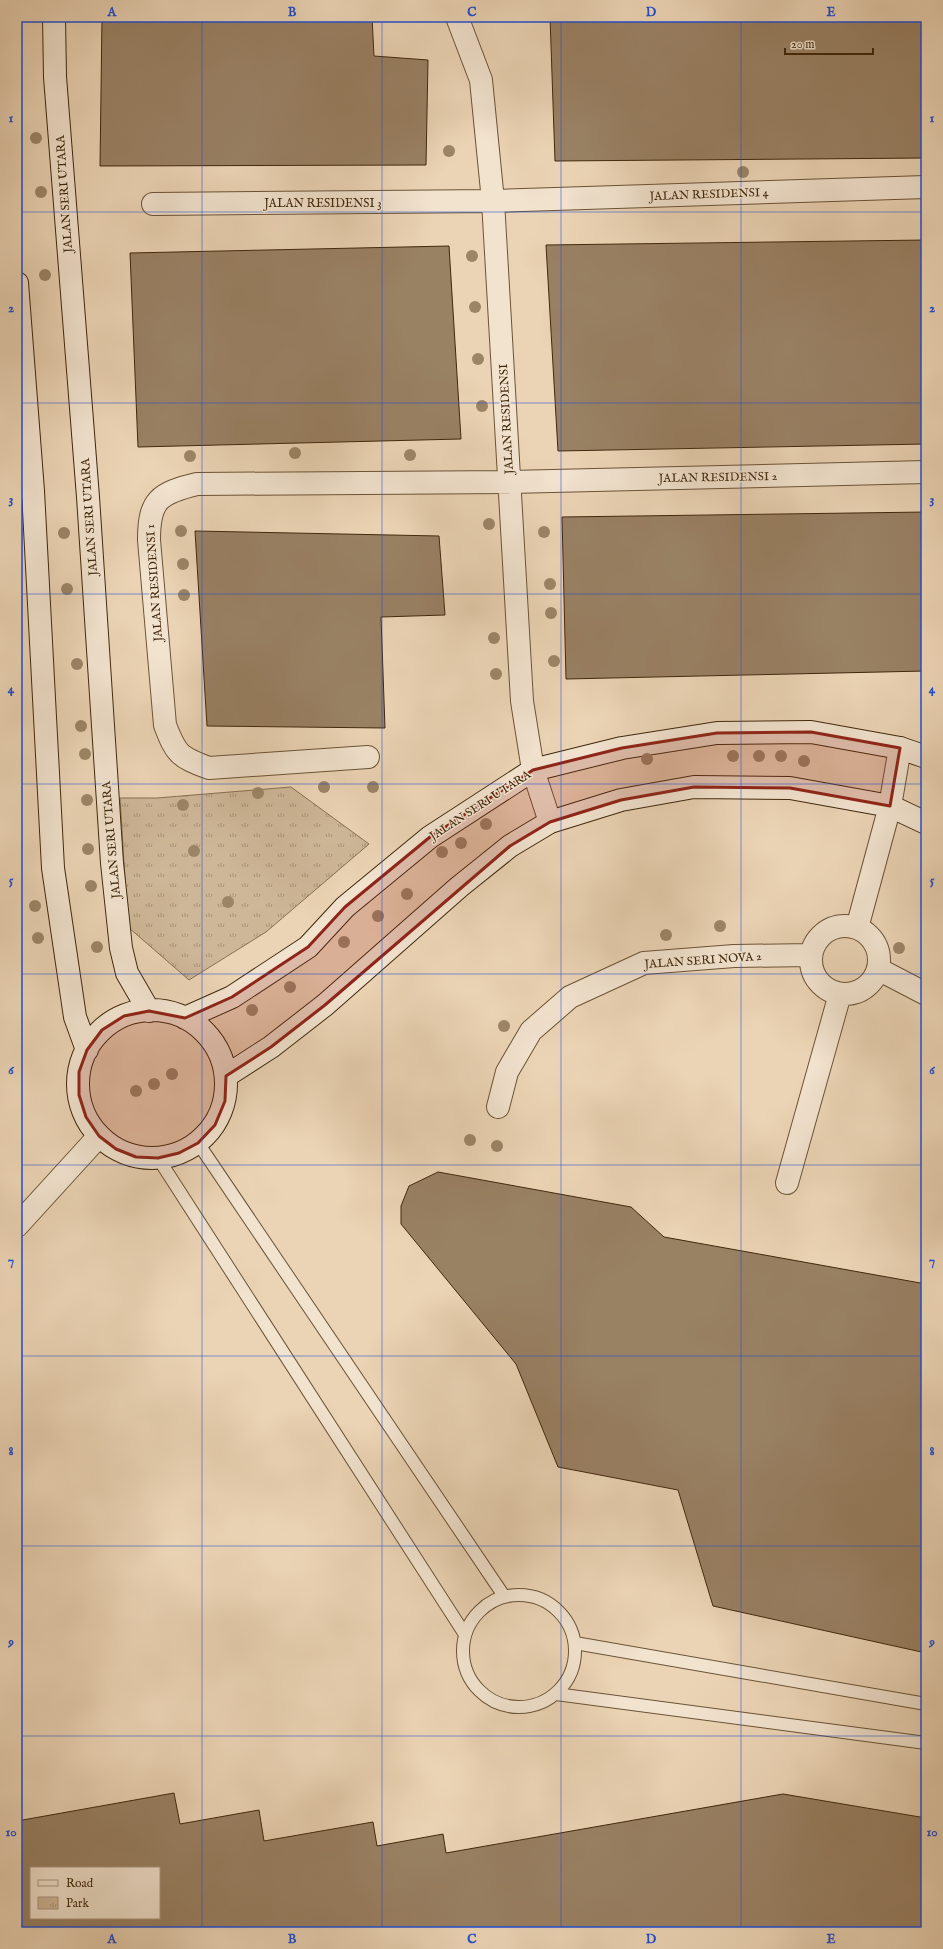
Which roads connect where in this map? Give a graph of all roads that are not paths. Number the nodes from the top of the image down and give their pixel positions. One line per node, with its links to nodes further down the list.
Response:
1 (54, 17): 22 (street, JALAN SERI UTARA)
2 (457, 17): 4 (street, JALAN RESIDENSI)
3 (926, 187): 4 (street, JALAN RESIDENSI 4)
4 (493, 201): 5 (street, JALAN RESIDENSI 3); 8 (street, JALAN RESIDENSI)
5 (154, 204)
6 (17, 284): 9 (street)
7 (926, 472): 8 (street, JALAN RESIDENSI 2)
8 (510, 482): 11 (street, JALAN RESIDENSI 1); 13 (street, JALAN RESIDENSI)
9 (25, 492): 24 (street)
10 (900, 748): 12 (street, JALAN SERI UTARA); 13 (street, JALAN SERI UTARA); 14 (street)
11 (368, 757)
12 (926, 757)
13 (533, 770): 15 (street, JALAN RESIDENSI); 23 (street, JALAN SERI UTARA)
14 (890, 806): 15 (street); 16 (street); 17 (street)
15 (550, 822): 25 (street)
16 (926, 822)
17 (857, 928): 18 (street); 19 (street)
18 (811, 955): 20 (street); 26 (street, JALAN SERI NOVA 2)
19 (878, 969): 20 (street); 21 (street)
20 (840, 994): 30 (street)
21 (926, 994)
22 (149, 1010): 23 (street); 24 (street)
23 (185, 1018): 25 (street)
24 (87, 1050): 27 (street)
25 (226, 1076): 28 (street)
26 (498, 1107)
27 (99, 1136): 29 (street); 31 (street)
28 (198, 1143): 29 (street); 32 (lane)
29 (158, 1158): 33 (lane)
30 (787, 1183)
31 (17, 1226)
32 (504, 1596): 33 (lane); 34 (lane)
33 (464, 1633): 35 (lane)
34 (575, 1643): 35 (lane); 36 (lane)
35 (556, 1694): 37 (lane)
36 (926, 1704)
37 (926, 1743)

